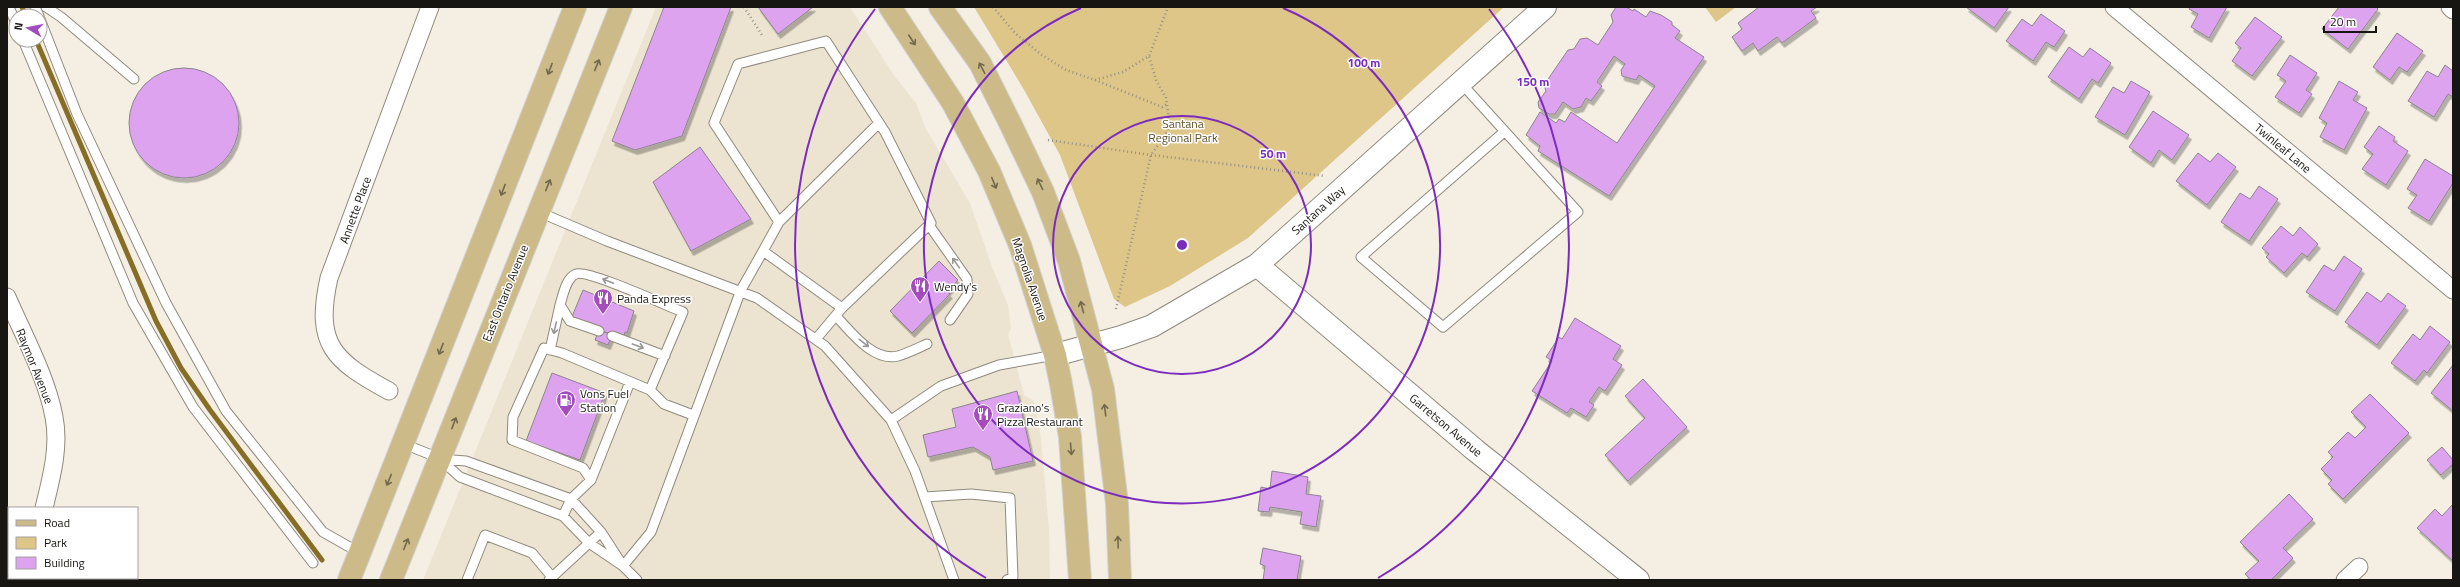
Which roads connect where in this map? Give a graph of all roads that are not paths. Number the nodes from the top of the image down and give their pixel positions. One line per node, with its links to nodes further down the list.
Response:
1 (46, 7): 13 (lane)
2 (430, 7): 39 (street, Annette Place)
3 (575, 7): 42 (main road, one-way to 42)
4 (621, 7): 17 (main road, East Ontario Avenue, one-way to 4)
5 (890, 7): 35 (main road, Magnolia Avenue, one-way to 35)
6 (940, 7): 33 (main road, one-way to 6)
7 (1545, 7): 14 (street, Santana Way)
8 (2114, 7): 23 (street, Twinleaf Lane)
9 (2450, 7): 10 (street)
10 (2453, 10)
11 (48, 38): 51 (lane)
12 (26, 48): 52 (lane)
13 (134, 79)
14 (1461, 83): 16 (lane); 21 (street, Santana Way)
15 (879, 123): 18 (lane); 18 (lane); 19 (lane)
16 (1504, 132): 16 (lane)
17 (538, 212): 22 (lane); 43 (main road, East Ontario Avenue, one-way to 17)
18 (779, 222): 20 (lane)
19 (929, 225): 26 (lane); 28 (lane, one-way to 19)
20 (763, 251): 22 (lane); 26 (lane)
21 (1257, 265): 33 (street, Santana Way); 64 (street, Garretson Avenue)
22 (741, 290): 31 (lane); 40 (lane)
23 (2453, 290)
24 (7, 297): 47 (street, Raymor Avenue)
25 (560, 305): 29 (lane); 34 (lane, one-way to 34); 36 (lane, one-way to 25)
26 (842, 308): 27 (lane)
27 (836, 316): 31 (lane); 32 (lane, one-way to 32)
28 (950, 320)
29 (599, 331)
30 (612, 336): 36 (lane, one-way to 36)
31 (816, 339): 41 (lane)
32 (927, 344)
33 (1092, 345): 35 (street, Santana Way); 63 (main road, one-way to 33)
34 (550, 350): 37 (lane); 44 (lane)
35 (1055, 355): 41 (lane); 62 (main road, Magnolia Avenue, one-way to 62)
36 (665, 356): 38 (lane)
37 (630, 382): 38 (lane); 44 (lane)
38 (650, 390): 40 (lane)
39 (389, 391)
40 (693, 416): 53 (lane)
41 (891, 420): 45 (lane)
42 (404, 444): 43 (lane); 51 (main road, one-way to 51)
43 (440, 459): 46 (lane); 48 (lane); 57 (main road, East Ontario Avenue, one-way to 43)
44 (591, 480): 46 (lane)
45 (925, 497): 60 (lane); 61 (lane)
46 (571, 499): 48 (lane); 49 (lane)
47 (44, 507)
48 (563, 516): 50 (lane)
49 (601, 532): 50 (lane); 53 (lane)
50 (589, 543): 53 (lane); 55 (lane)
51 (360, 553): 56 (main road)
52 (313, 563)
53 (623, 566): 59 (lane)
54 (2359, 567): 65 (street)
55 (551, 578): 58 (lane)
56 (349, 580)
57 (391, 580)
58 (467, 580)
59 (637, 580)
60 (954, 580)
61 (1007, 580)
62 (1080, 580)
63 (1120, 580)
64 (1638, 580)
65 (2345, 580)

